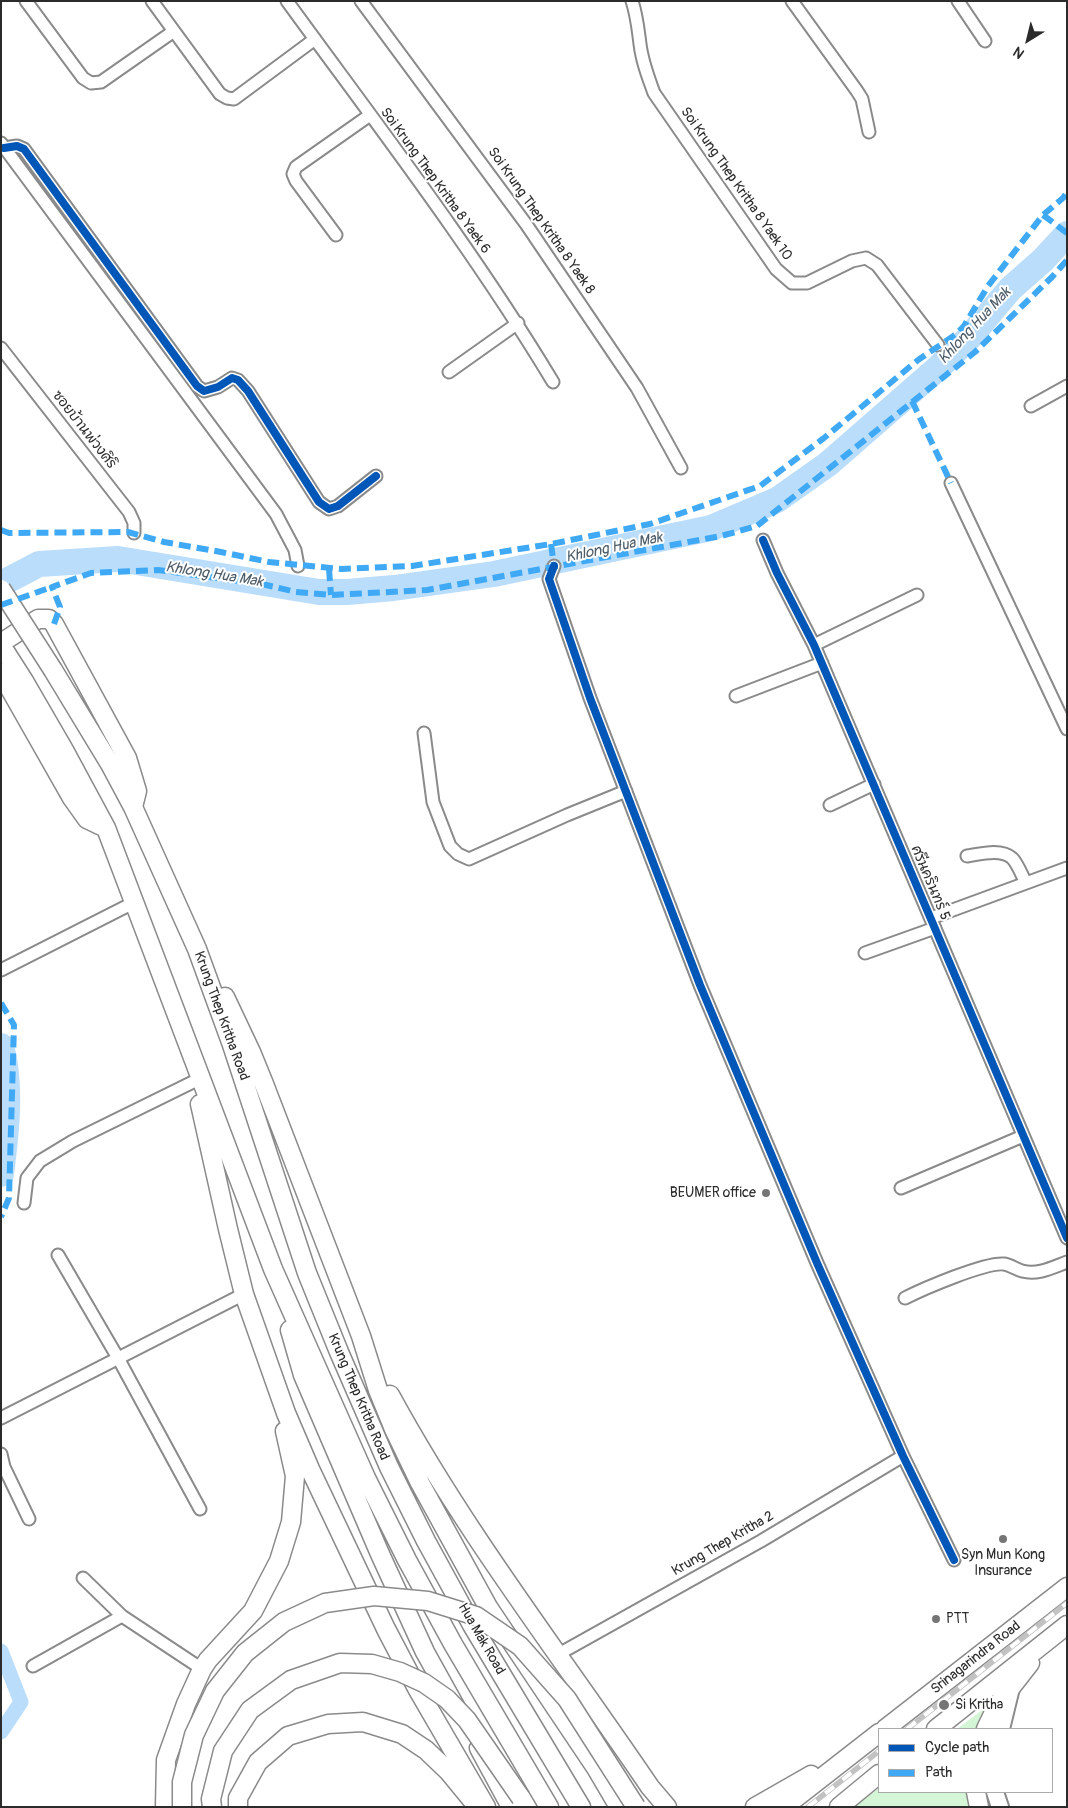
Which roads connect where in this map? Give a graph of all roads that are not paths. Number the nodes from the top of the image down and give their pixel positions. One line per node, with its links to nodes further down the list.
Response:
1 (26, 1): 8 (street)
2 (152, 1): 8 (street)
3 (287, 1): 9 (street, Soi Krung Thep Kritha 8 Yaek 6)
4 (361, 1): 22 (street, Soi Krung Thep Kritha 8 Yaek 8)
5 (632, 1): 16 (street, Soi Krung Thep Kritha 8 Yaek 10)
6 (792, 1): 12 (street)
7 (958, 1): 10 (street)
8 (174, 31): 9 (street)
9 (315, 39): 11 (street, Soi Krung Thep Kritha 8 Yaek 6)
10 (985, 41)
11 (370, 115): 14 (street); 15 (street, Soi Krung Thep Kritha 8 Yaek 6)
12 (869, 132)
13 (3, 146): 23 (street); 27 (street)
14 (336, 235)
15 (518, 323): 18 (street); 19 (street, Soi Krung Thep Kritha 8 Yaek 6)
16 (938, 345)
17 (1, 348): 25 (street, ซอยบ้านพ่วงศิริ)
18 (449, 372)
19 (553, 382)
20 (1067, 386): 21 (street)
21 (1031, 406)
22 (682, 468)
23 (376, 476)
24 (951, 483): 36 (street)
25 (134, 534)
26 (763, 540): 32 (street, ศรีนครินทร์ 5)
27 (298, 566)
28 (554, 566): 39 (street)
29 (1, 589): 41 (main road, Krung Thep Kritha Road, bridge)
30 (917, 595): 32 (street)
31 (1, 644): 41 (main road); 42 (main road, Krung Thep Kritha Road)
32 (814, 644): 33 (street, ศรีนครินทร์ 5)
33 (822, 663): 35 (street); 38 (street, ศรีนครินทร์ 5)
34 (1, 673): 42 (main road)
35 (736, 696)
36 (1067, 729)
37 (424, 733): 39 (street)
38 (874, 784): 40 (street); 47 (street, ศรีนครินทร์ 5)
39 (626, 791): 67 (street)
40 (830, 805)
41 (133, 807): 48 (main road, Krung Thep Kritha Road)
42 (106, 828): 46 (main road, Krung Thep Kritha Road)
43 (967, 856): 45 (street)
44 (1067, 868): 45 (street)
45 (1026, 883): 47 (street)
46 (134, 903): 50 (street); 51 (main road, Krung Thep Kritha Road)
47 (933, 923): 49 (street); 53 (street, ศรีนครินทร์ 5)
48 (197, 949): 62 (main road); 68 (main road, Krung Thep Kritha Road)
49 (865, 954)
50 (1, 970)
51 (188, 1047): 52 (main road); 59 (main road, Krung Thep Kritha Road)
52 (195, 1081): 55 (street); 60 (main road)
53 (1023, 1136): 54 (street); 56 (street, ศรีนครินทร์ 5)
54 (901, 1188)
55 (24, 1203)
56 (1067, 1238)
57 (58, 1255): 64 (street)
58 (1067, 1262): 61 (street)
59 (273, 1269): 69 (main road, Krung Thep Kritha Road); 97 (main road)
60 (244, 1294): 63 (main road); 64 (street)
61 (905, 1298)
62 (361, 1336): 78 (main road); 101 (main road)
63 (263, 1349): 80 (main road); 96 (main road, bridge)
64 (118, 1358): 65 (street); 70 (street)
65 (1, 1418)
66 (1, 1454): 71 (street)
67 (903, 1456): 72 (street); 78 (street, Krung Thep Kritha 2)
68 (389, 1467): 100 (main road, Hua Mak Road)
69 (366, 1478): 99 (main road, Hua Mak Road)
70 (200, 1509)
71 (29, 1519)
72 (954, 1560)
73 (83, 1578): 75 (street)
74 (1067, 1587): 82 (main road, Srinagarindra Road)
75 (122, 1616): 79 (street); 80 (street)
76 (1067, 1626): 77 (main road)
77 (1047, 1641): 81 (main road); 83 (main road)
78 (557, 1655): 103 (main road)
79 (33, 1666)
80 (202, 1669): 91 (main road)
81 (1011, 1688): 84 (main road); 85 (main road)
82 (886, 1728)
83 (937, 1728)
84 (986, 1728)
85 (1001, 1728)
86 (878, 1734): 87 (main road)
87 (856, 1751): 104 (main road); 105 (main road)
88 (878, 1775): 106 (main road)
89 (976, 1793): 107 (main road)
90 (995, 1793): 108 (main road)
91 (165, 1807)
92 (182, 1807): 102 (main road, bridge)
93 (212, 1807): 98 (main road, bridge)
94 (238, 1807): 95 (main road)
95 (476, 1807)
96 (486, 1807)
97 (511, 1807)
98 (526, 1807)
99 (549, 1807)
100 (581, 1807)
101 (619, 1807)
102 (636, 1807)
103 (667, 1807)
104 (755, 1807)
105 (784, 1807)
106 (839, 1807)
107 (979, 1807)
108 (1000, 1807)

